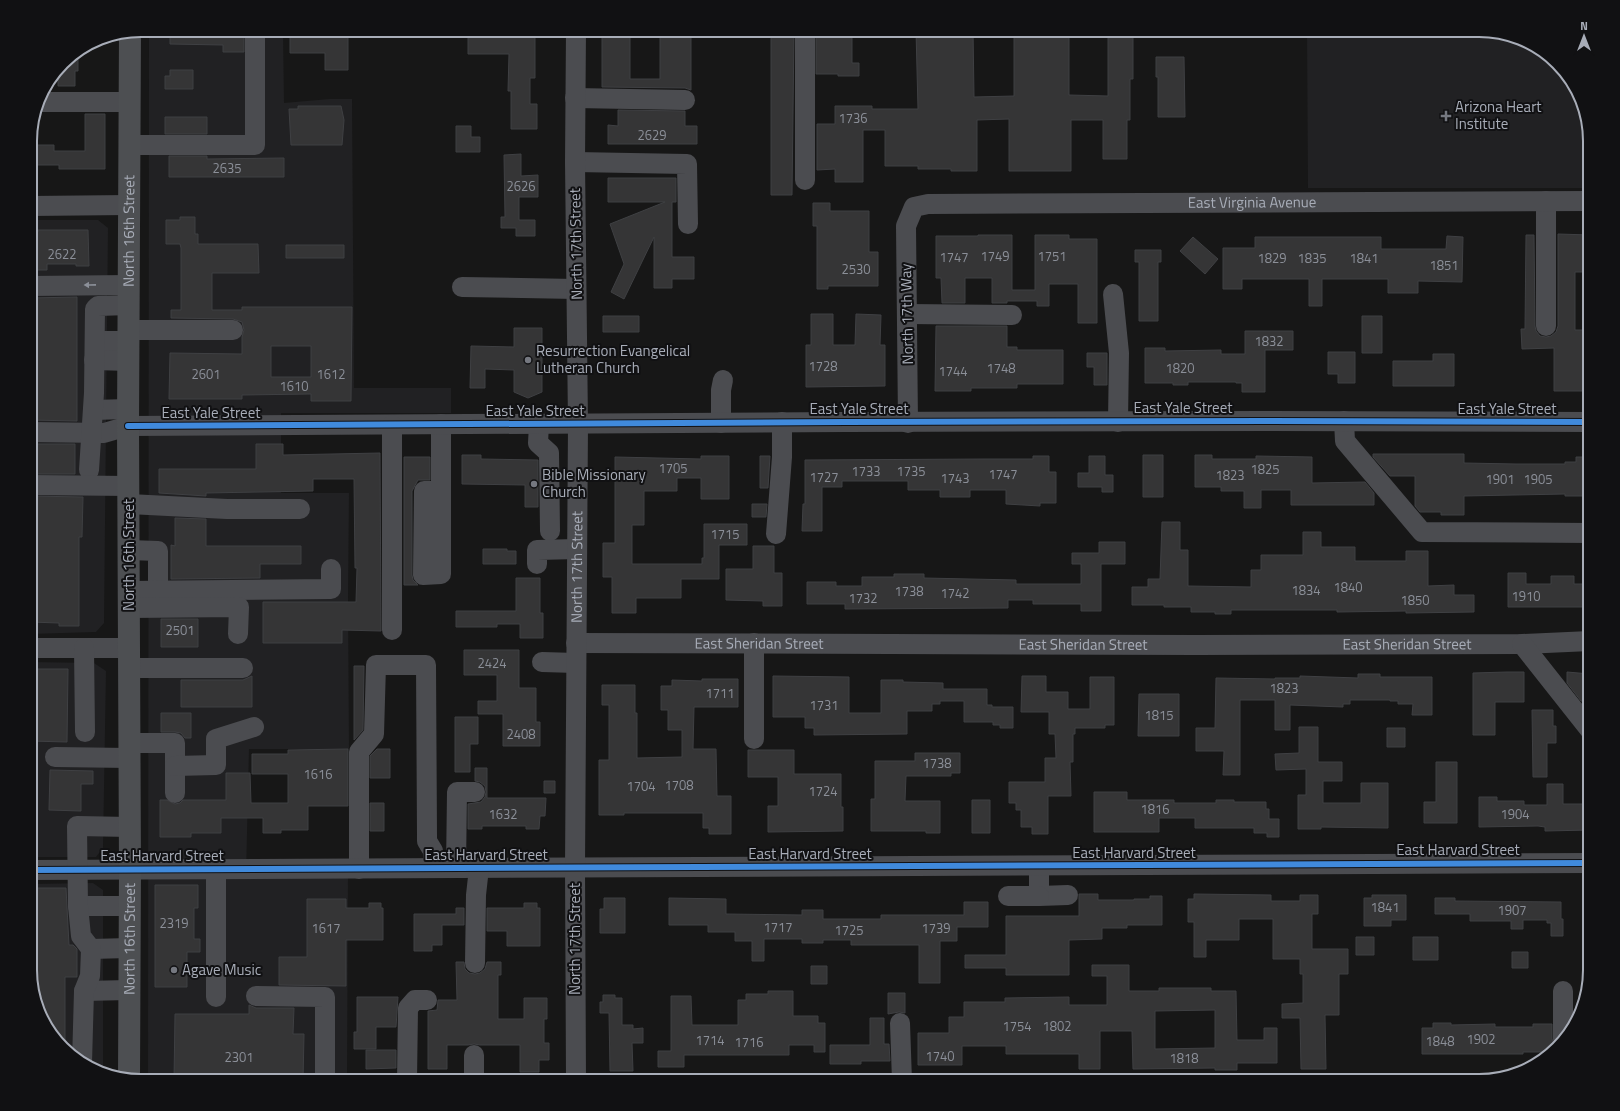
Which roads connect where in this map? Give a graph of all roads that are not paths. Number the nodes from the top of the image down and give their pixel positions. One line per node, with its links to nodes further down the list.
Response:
1 (255, 37): 9 (street)
2 (576, 37): 5 (street, North 17th Street)
3 (806, 37): 11 (street)
4 (130, 38): 8 (main road, North 16th Street)
5 (575, 98): 6 (street); 10 (street, North 17th Street)
6 (685, 100)
7 (45, 102): 8 (street)
8 (130, 102): 9 (main road, North 16th Street)
9 (130, 146): 14 (main road, North 16th Street)
10 (575, 162): 17 (street); 20 (street, North 17th Street)
11 (805, 180)
12 (1546, 201): 13 (street, East Virginia Avenue); 16 (street, East Virginia Avenue); 25 (street)
13 (1583, 201)
14 (130, 205): 15 (street); 22 (main road, North 16th Street)
15 (37, 206)
16 (914, 207): 23 (street, North 17th Way)
17 (688, 224)
18 (37, 287): 22 (street, one-way to 18)
19 (462, 287): 20 (street)
20 (576, 289): 41 (street, North 17th Street)
21 (1113, 294): 34 (street)
22 (129, 295): 27 (street); 28 (main road, North 16th Street)
23 (907, 314): 24 (street); 38 (street, North 17th Way)
24 (1012, 315)
25 (1546, 326)
26 (233, 330): 28 (street)
27 (95, 341): 28 (street); 29 (street)
28 (129, 344): 29 (street); 32 (main road, North 16th Street)
29 (94, 360): 31 (street)
30 (723, 380): 37 (street)
31 (93, 410): 32 (street); 44 (street)
32 (128, 418): 42 (street, East Yale Street); 44 (street); 48 (main road, North 16th Street)
33 (782, 422): 37 (street, East Yale Street); 38 (street, East Yale Street); 52 (street)
34 (1118, 422): 35 (street, East Yale Street); 38 (street, East Yale Street)
35 (1344, 422): 36 (street, East Yale Street); 51 (street)
36 (1583, 422)
37 (721, 423): 41 (street, East Yale Street)
38 (908, 423)
39 (441, 424): 40 (street, East Yale Street); 42 (street, East Yale Street); 47 (street)
40 (540, 424): 41 (street, East Yale Street); 50 (street)
41 (578, 424): 53 (street, North 17th Street)
42 (392, 425): 59 (street)
43 (37, 432): 44 (street)
44 (92, 432): 45 (street)
45 (89, 470)
46 (37, 486): 48 (street)
47 (441, 491)
48 (129, 495): 49 (street); 54 (main road, North 16th Street)
49 (300, 509)
50 (550, 531)
51 (1583, 533)
52 (776, 534)
53 (577, 549): 55 (street); 62 (street, North 17th Street)
54 (130, 550): 57 (street); 58 (main road, North 16th Street)
55 (537, 564)
56 (331, 569): 57 (street)
57 (158, 591): 58 (street)
58 (129, 599): 60 (street); 67 (main road, North 16th Street)
59 (392, 630)
60 (238, 634)
61 (1583, 641): 64 (street, East Sheridan Street)
62 (576, 643): 63 (street, East Sheridan Street); 69 (street, North 17th Street)
63 (754, 643): 64 (street, East Sheridan Street); 74 (street)
64 (1522, 644): 71 (street)
65 (37, 648): 66 (street)
66 (84, 648): 67 (street); 73 (street)
67 (129, 658): 70 (street); 75 (main road, North 16th Street)
68 (542, 662): 69 (street)
69 (576, 663): 83 (street, North 17th Street)
70 (243, 668)
71 (1583, 721)
72 (254, 727): 77 (street)
73 (85, 732)
74 (754, 739)
75 (130, 750): 76 (street); 77 (street); 80 (main road, North 16th Street)
76 (55, 757)
77 (175, 766): 79 (street)
78 (475, 792): 86 (street)
79 (175, 793)
80 (130, 827): 90 (street); 91 (main road, North 16th Street)
81 (1583, 862): 82 (street, East Harvard Street)
82 (1039, 866): 83 (street, East Harvard Street); 94 (street)
83 (575, 867): 87 (street, East Harvard Street); 114 (street, North 17th Street)
84 (359, 868): 85 (street, East Harvard Street); 85 (street); 88 (street, East Harvard Street)
85 (427, 868): 86 (street, East Harvard Street)
86 (456, 868): 87 (street, East Harvard Street)
87 (479, 868): 99 (street)
88 (216, 869): 91 (street, East Harvard Street); 104 (street)
89 (37, 870): 90 (street, East Harvard Street)
90 (77, 870): 91 (street, East Harvard Street); 95 (street)
91 (130, 870): 96 (main road, North 16th Street)
92 (1068, 895): 94 (street)
93 (1008, 896): 94 (street)
94 (1039, 896)
95 (78, 906): 96 (street); 98 (street)
96 (130, 906): 97 (main road, North 16th Street)
97 (129, 948): 98 (street); 100 (main road, North 16th Street)
98 (91, 949): 101 (street)
99 (475, 963)
100 (129, 990): 101 (street); 110 (main road, North 16th Street)
101 (84, 991): 109 (street)
102 (1563, 991): 107 (street)
103 (256, 996): 111 (street)
104 (216, 997)
105 (427, 1000): 112 (street)
106 (900, 1023): 115 (street)
107 (1563, 1032)
108 (474, 1055): 113 (street)
109 (82, 1056)
110 (128, 1073)
111 (325, 1074)
112 (407, 1074)
113 (474, 1074)
114 (576, 1074)
115 (902, 1074)

